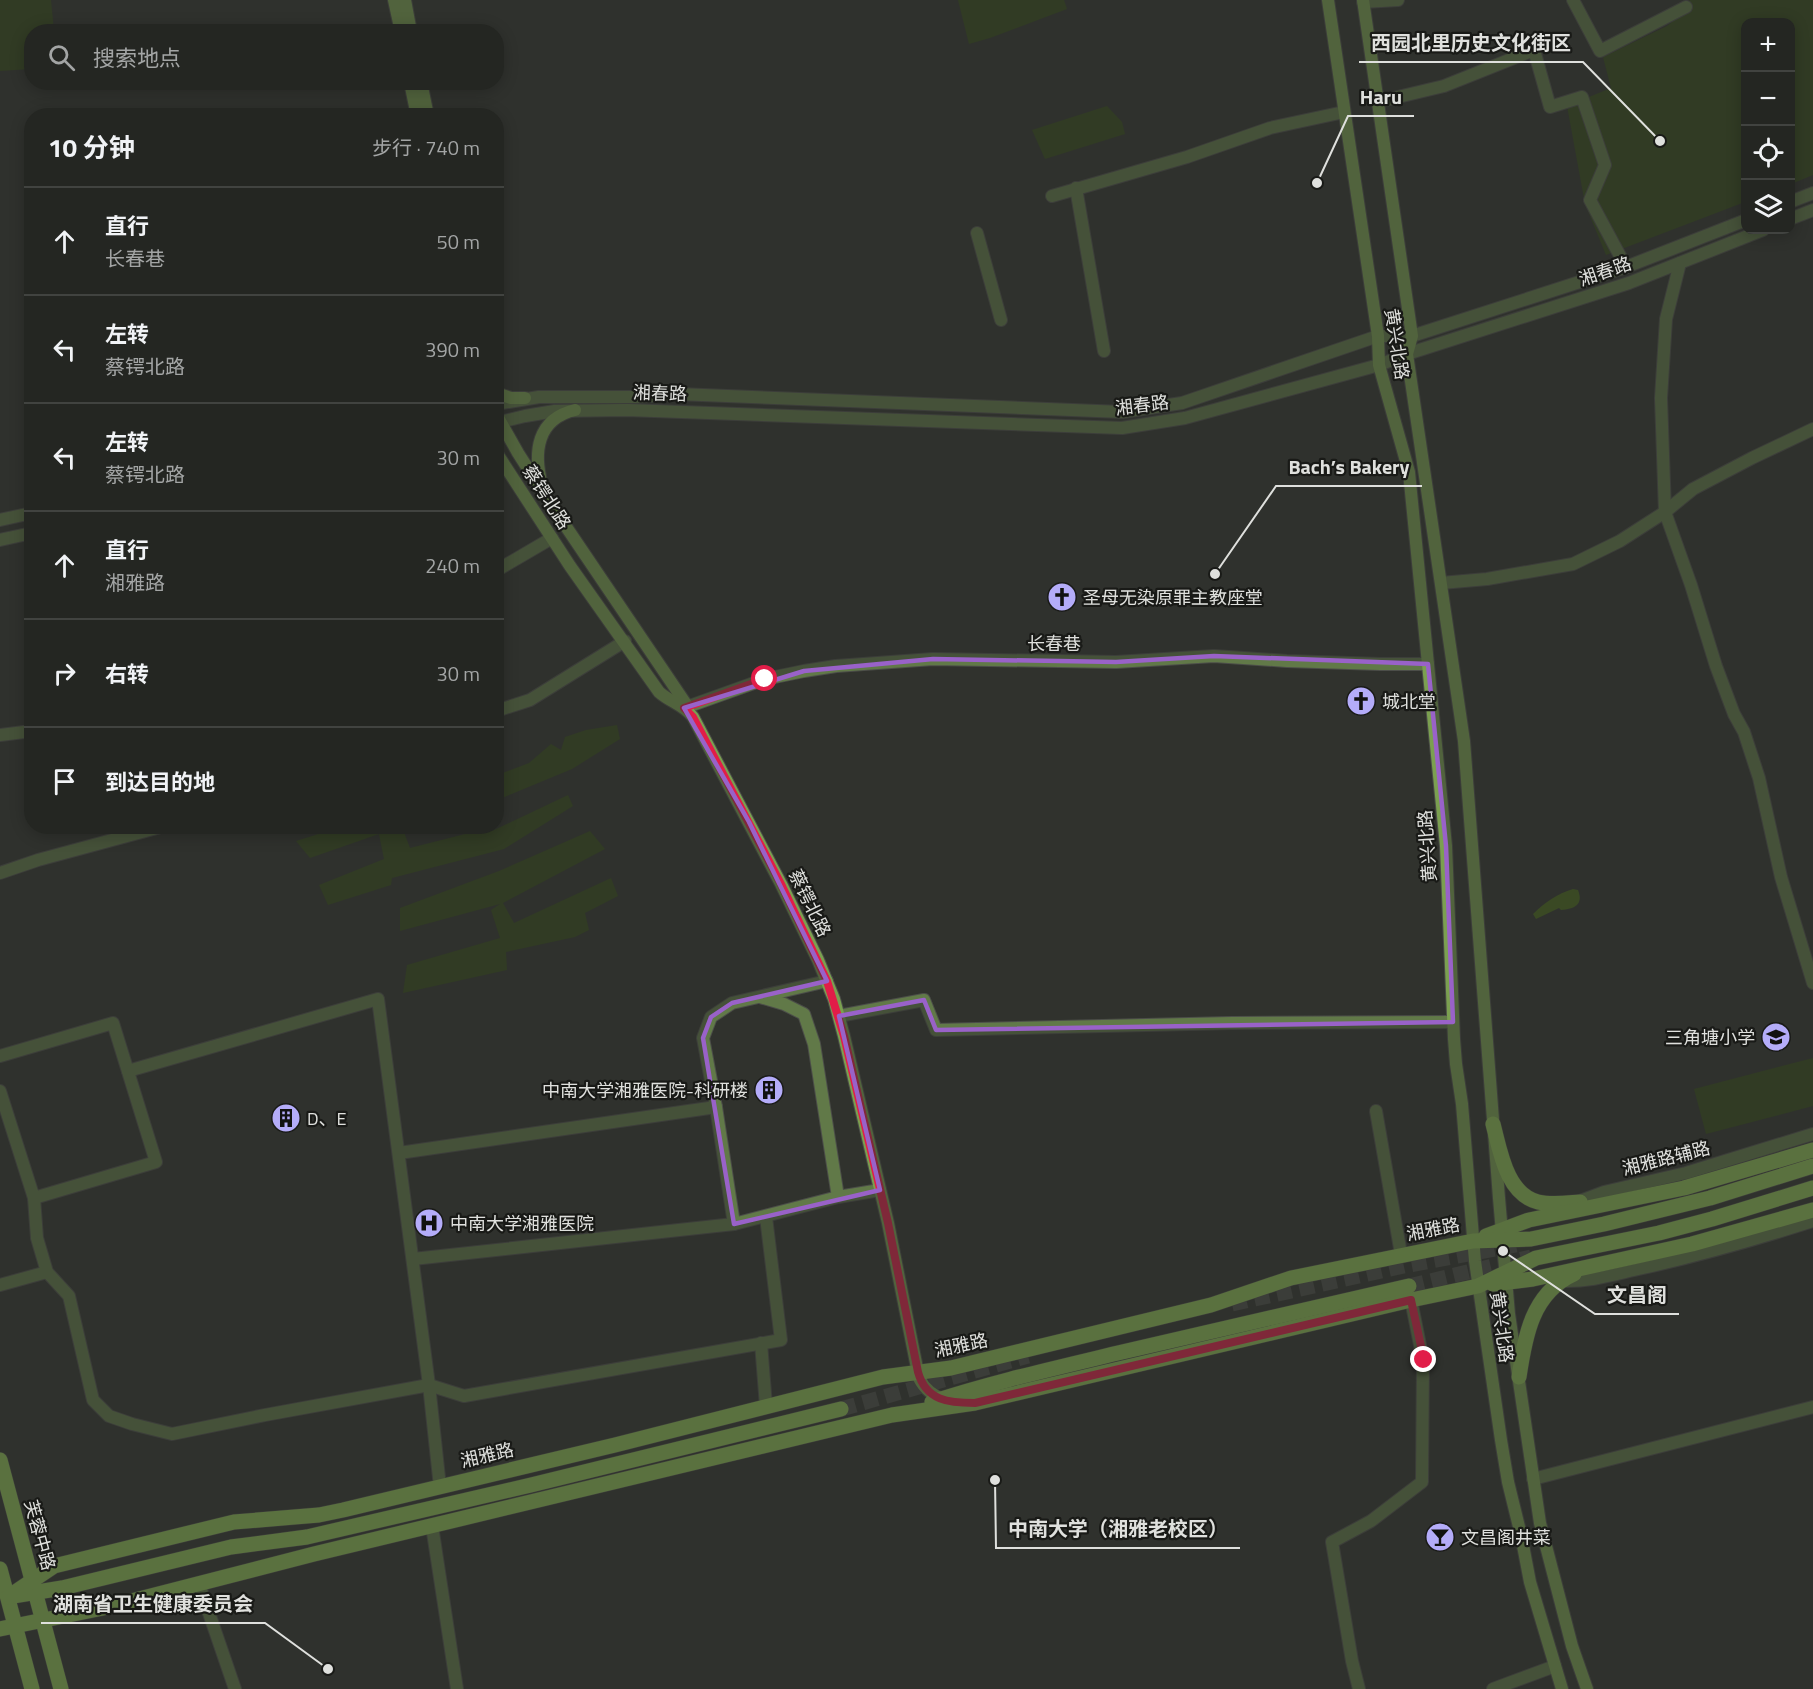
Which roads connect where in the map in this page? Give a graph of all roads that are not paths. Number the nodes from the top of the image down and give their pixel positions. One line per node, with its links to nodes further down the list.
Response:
1 (394, 0): 8 (main road)
2 (405, 0): 9 (main road)
3 (1328, 0): 15 (main road, 黄兴北路)
4 (1398, 0): 6 (street)
5 (1573, 0): 7 (street)
6 (1363, 1): 12 (main road, 黄兴北路)
7 (1686, 7)
8 (398, 24)
9 (410, 24)
10 (412, 90): 13 (main road)
11 (423, 90): 14 (main road)
12 (1377, 102): 26 (street); 29 (main road, 黄兴北路)
13 (415, 108)
14 (426, 108)
15 (1344, 112): 16 (street); 28 (main road, 黄兴北路)
16 (1076, 188): 18 (street); 30 (street)
17 (1813, 193): 19 (street)
18 (1052, 196)
19 (1795, 200)
20 (1813, 210): 21 (street)
21 (1795, 217)
22 (1741, 222): 26 (street, 湘春路)
23 (977, 233): 27 (street)
24 (1753, 234): 25 (street, 湘春路)
25 (1680, 263): 31 (street, 湘春路); 42 (street)
26 (1626, 267): 29 (street, 湘春路)
27 (1001, 320)
28 (1378, 336): 29 (street, 湘春路); 32 (main road, 黄兴北路); 34 (street, 湘春路)
29 (1412, 336): 31 (main road, 黄兴北路)
30 (1104, 351)
31 (1407, 354): 32 (street, 湘春路); 49 (main road, 黄兴北路)
32 (1379, 365): 36 (street, 湘春路); 51 (main road, 黄兴北路)
33 (504, 396): 34 (main road)
34 (525, 398): 35 (street, 湘春路)
35 (504, 402)
36 (575, 410): 37 (street, 湘春路); 41 (main road)
37 (504, 419)
38 (1813, 429): 42 (street)
39 (504, 430): 41 (main road, 蔡锷北路)
40 (504, 468): 46 (main road, 蔡锷北路)
41 (548, 500): 52 (main road, 蔡锷北路)
42 (1665, 512): 49 (street); 58 (street)
43 (24, 515): 44 (street)
44 (0, 520)
45 (24, 535): 47 (street)
46 (552, 538): 48 (street); 50 (main road, 蔡锷北路)
47 (0, 540)
48 (504, 566)
49 (1441, 583): 69 (main road, 黄兴北路)
50 (625, 641): 52 (main road, 蔡锷北路); 53 (street)
51 (1428, 664): 52 (street, 长春巷); 63 (main road, 黄兴北路)
52 (686, 707): 59 (main road, 蔡锷北路)
53 (504, 708)
54 (24, 732): 55 (street)
55 (0, 735)
56 (134, 834): 57 (street)
57 (0, 873)
58 (1809, 952): 60 (street)
59 (827, 981): 61 (street); 62 (main road, 蔡锷北路)
60 (1813, 983)
61 (759, 996): 67 (street); 76 (street)
62 (838, 1016): 63 (street); 75 (main road, 蔡锷北路)
63 (1453, 1022): 86 (main road, 黄兴北路)
64 (0, 1056): 65 (street)
65 (128, 1071): 72 (street); 77 (street)
66 (0, 1091): 77 (street)
67 (716, 1107): 72 (street); 84 (street)
68 (1376, 1111): 87 (street)
69 (1493, 1124): 79 (main road); 85 (main road, 黄兴北路)
70 (1813, 1134): 79 (street, 湘雅路辅路)
71 (1813, 1150): 78 (main road)
72 (399, 1153): 88 (street)
73 (1813, 1166): 85 (main road, 湘雅路)
74 (1813, 1188): 91 (main road)
75 (880, 1190): 76 (street); 98 (main road, 蔡锷北路)
76 (838, 1197): 81 (street)
77 (34, 1198): 90 (street)
78 (1628, 1199): 79 (main road); 82 (main road)
79 (1579, 1202): 82 (street, 湘雅路辅路)
80 (1813, 1210): 89 (main road)
81 (766, 1217): 84 (street); 97 (street)
82 (1529, 1220): 85 (main road)
83 (1813, 1221): 93 (street)
84 (734, 1224): 88 (street)
85 (1502, 1235): 86 (main road, 湘雅路); 91 (main road, 黄兴北路)
86 (1473, 1241): 87 (main road, 湘雅路); 95 (main road, 黄兴北路)
87 (1401, 1254): 98 (main road, 湘雅路)
88 (413, 1259): 100 (street)
89 (1586, 1268): 92 (main road); 93 (main road)
90 (47, 1272): 94 (street); 100 (street)
91 (1506, 1278): 92 (main road); 95 (main road); 99 (main road, 黄兴北路)
92 (1533, 1279): 93 (street)
93 (1562, 1281): 99 (main road)
94 (0, 1285)
95 (1478, 1286): 96 (main road); 117 (main road, 黄兴北路)
96 (1410, 1293): 101 (main road); 102 (main road); 122 (street)
97 (761, 1343): 100 (street); 103 (street)
98 (918, 1372): 101 (main road, 蔡锷北路); 103 (main road, 湘雅路)
99 (1519, 1377): 108 (main road, 黄兴北路)
100 (429, 1385): 109 (street)
101 (941, 1399): 102 (main road); 106 (main road)
102 (975, 1403): 106 (main road)
103 (766, 1407): 109 (main road, 湘雅路)
104 (1813, 1407): 108 (street)
105 (841, 1409): 113 (main road, 湘雅路)
106 (892, 1415): 110 (main road)
107 (0, 1460): 113 (main road, 芙蓉中路)
108 (1533, 1479): 125 (main road, 黄兴北路)
109 (440, 1487): 113 (main road, 湘雅路)
110 (432, 1526): 112 (main road); 121 (street)
111 (0, 1569): 114 (main road)
112 (199, 1584): 115 (main road); 120 (street)
113 (34, 1586): 114 (main road, 湘雅路); 115 (main road, 芙蓉中路)
114 (4, 1598): 116 (main road)
115 (42, 1620): 116 (main road); 119 (main road, 芙蓉中路)
116 (7, 1627): 118 (main road)
117 (1555, 1666): 123 (street); 124 (main road, 黄兴北路)
118 (32, 1689)
119 (61, 1689)
120 (235, 1689)
121 (457, 1689)
122 (1359, 1689)
123 (1492, 1689)
124 (1562, 1689)
125 (1587, 1689)

